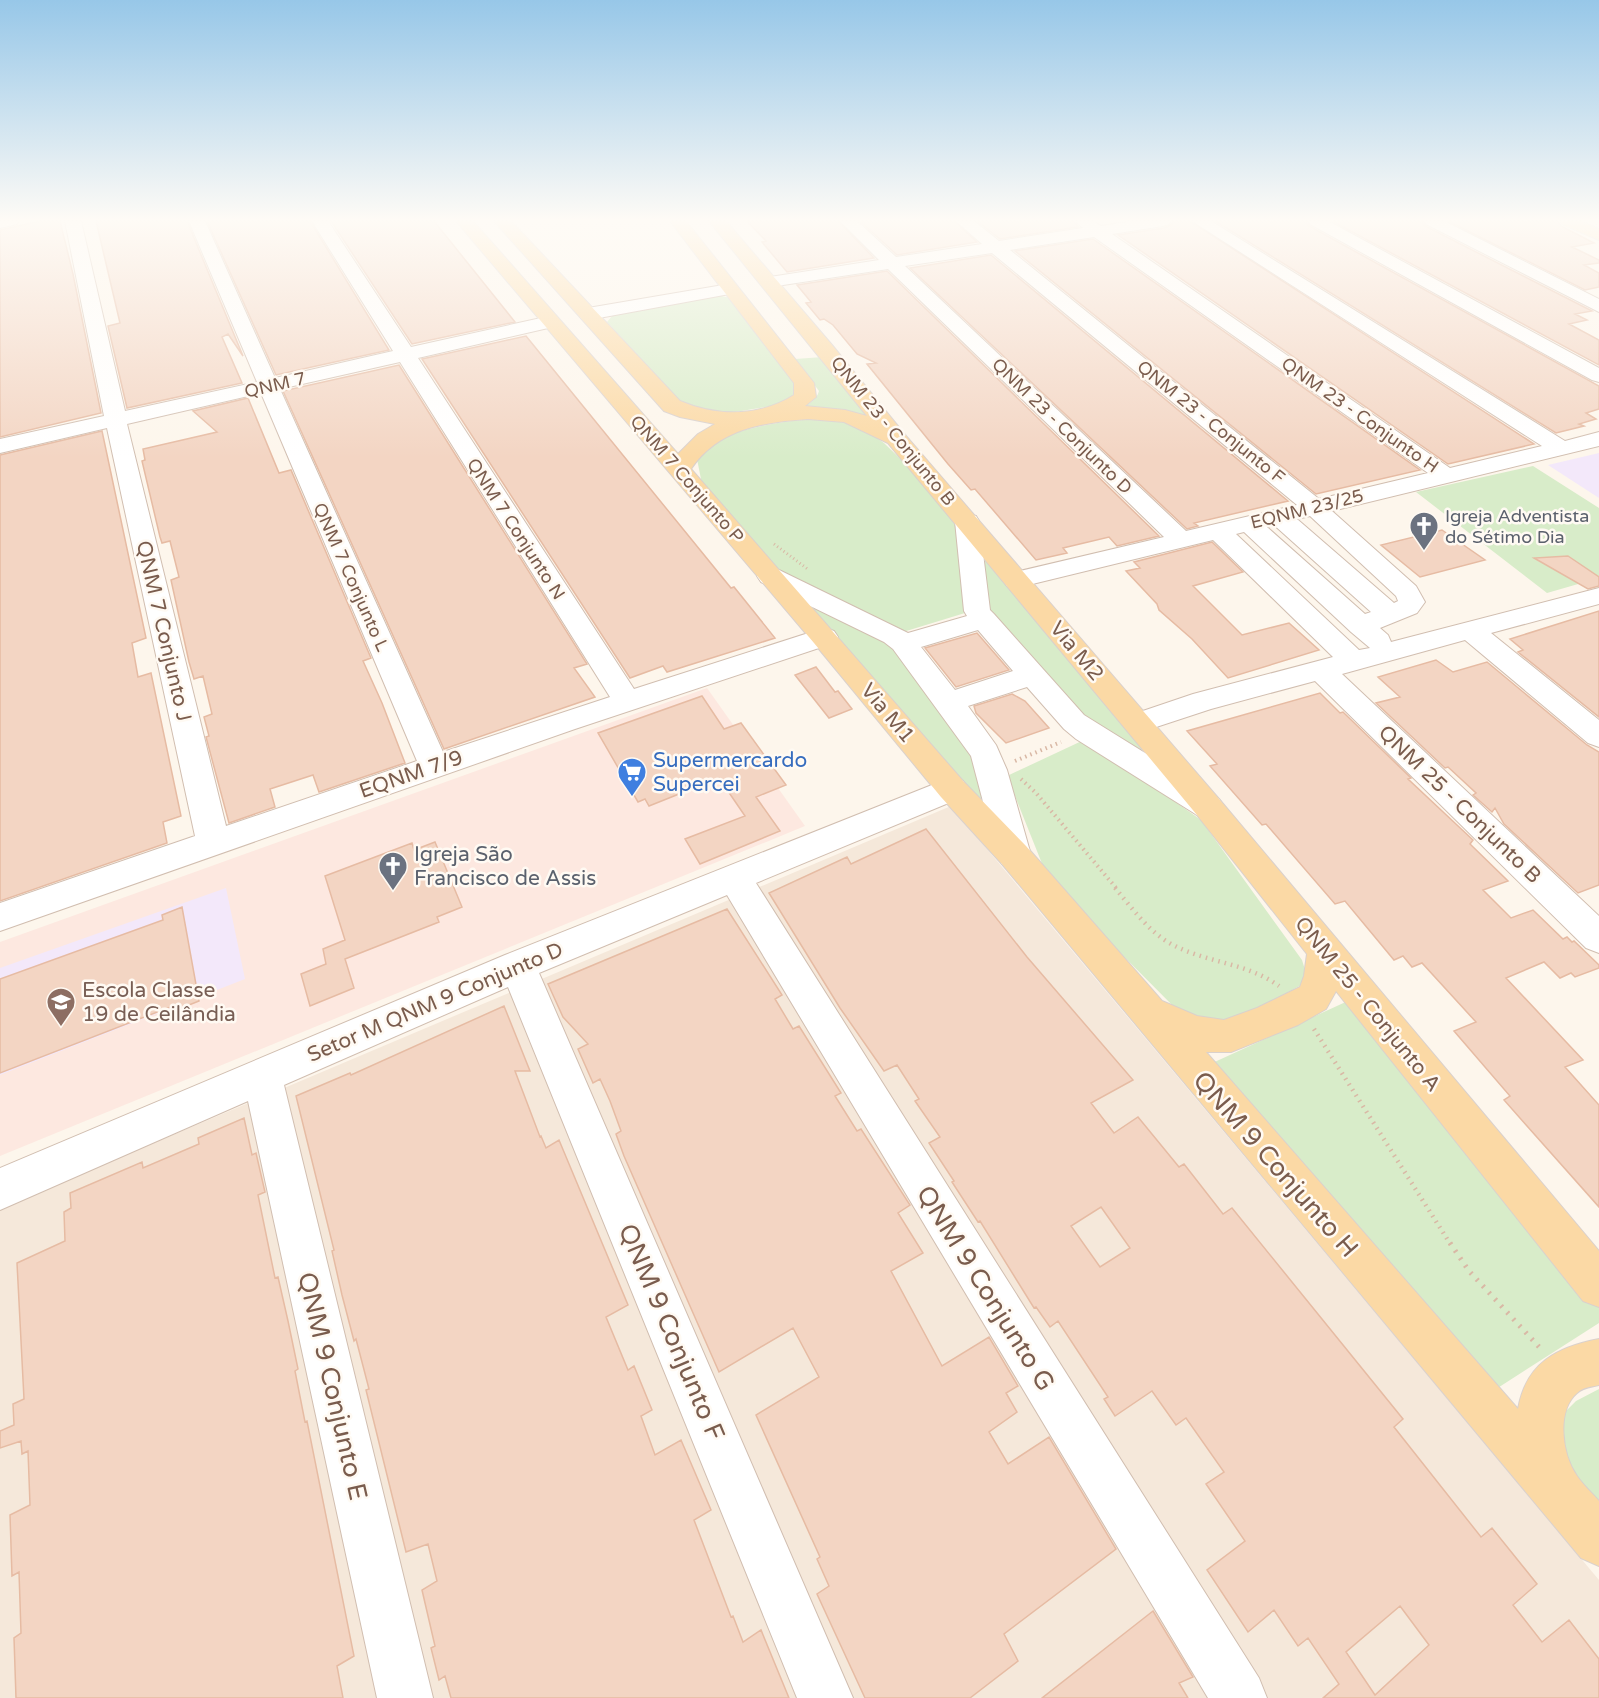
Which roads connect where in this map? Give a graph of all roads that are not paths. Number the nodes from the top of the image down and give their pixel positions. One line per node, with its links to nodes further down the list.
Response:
1 (90, 300): 22 (street, QNM 7 Conjunto J)
2 (231, 300): 20 (street, QNM 7 Conjunto L)
3 (370, 300): 18 (street, QNM 7 Conjunto N)
4 (531, 300): 15 (main road, QNM 7 Conjunto P)
5 (575, 300): 14 (main road)
6 (666, 300): 14 (street)
7 (738, 300): 17 (main road)
8 (785, 300): 16 (main road, QNM 23 - Conjunto B)
9 (931, 300): 34 (street, QNM 23 - Conjunto D)
10 (1061, 300): 29 (street, QNM 23 - Conjunto F)
11 (1196, 300): 28 (street, QNM 23 - Conjunto H)
12 (1326, 300): 26 (street)
13 (1461, 300): 19 (street)
14 (588, 314): 21 (main road)
15 (550, 322): 18 (street, QNM 7); 27 (main road, QNM 7 Conjunto P)
16 (825, 349): 17 (main road); 24 (main road, QNM 23 - Conjunto B)
17 (781, 353): 21 (main road)
18 (406, 356): 20 (street, QNM 7); 48 (street, QNM 7 Conjunto N)
19 (1599, 376)
20 (268, 387): 22 (street, QNM 7); 52 (street, QNM 7 Conjunto L)
21 (763, 417): 24 (main road); 27 (main road)
22 (116, 421): 25 (street, QNM 7); 55 (street, QNM 7 Conjunto J)
23 (1599, 440): 26 (street, EQNM 23/25)
24 (898, 441): 31 (main road, QNM 23 - Conjunto B)
25 (0, 446)
26 (1561, 448): 28 (street, EQNM 23/25)
27 (679, 469): 35 (main road, QNM 7 Conjunto P)
28 (1445, 475): 29 (street, EQNM 23/25)
29 (1314, 507): 30 (street, EQNM 23/25); 38 (street, QNM 23 - Conjunto F)
30 (1278, 516): 32 (street, EQNM 23/25); 38 (street)
31 (967, 521): 36 (main road, QNM 23 - Conjunto B); 39 (street)
32 (1248, 523): 33 (street, EQNM 23/25); 40 (street)
33 (1217, 530): 34 (street, EQNM 23/25); 45 (street)
34 (1180, 539): 36 (street, EQNM 23/25)
35 (770, 576): 42 (main road, QNM 7 Conjunto P); 43 (street)
36 (1016, 580): 50 (main road, Via M2)
37 (1599, 597): 41 (street)
38 (1390, 615): 40 (street)
39 (984, 620): 43 (street); 47 (street)
40 (1361, 626): 44 (street)
41 (1470, 630): 44 (street); 51 (street)
42 (824, 637): 48 (street, EQNM 7/9); 53 (main road, Via M1)
43 (903, 643): 49 (street)
44 (1390, 652): 45 (street)
45 (1354, 661): 46 (street)
46 (1321, 670): 50 (street); 59 (street, QNM 25 - Conjunto B)
47 (1031, 675): 49 (street); 54 (street)
48 (627, 701): 52 (street, EQNM 7/9)
49 (949, 702): 56 (street)
50 (1138, 723): 54 (main road, QNM 25 - Conjunto A)
51 (1599, 736)
52 (435, 766): 55 (street, EQNM 7/9)
53 (952, 789): 56 (main road, QNM 9 Conjunto H); 57 (street, Setor M QNM 9 Conjunto D)
54 (1208, 807): 60 (main road, QNM 25 - Conjunto A)
55 (213, 842): 58 (street, EQNM 7/9)
56 (1014, 855): 62 (main road, QNM 9 Conjunto H)
57 (734, 877): 61 (street, Setor M QNM 9 Conjunto D); 71 (street, QNM 9 Conjunto G)
58 (0, 917)
59 (1599, 938)
60 (1326, 953): 62 (main road); 65 (main road, QNM 25 - Conjunto A)
61 (518, 966): 63 (street, Setor M QNM 9 Conjunto D); 70 (street, QNM 9 Conjunto F)
62 (1144, 1009): 67 (main road, QNM 9 Conjunto H)
63 (262, 1075): 64 (street, Setor M QNM 9 Conjunto D); 69 (street, QNM 9 Conjunto E)
64 (0, 1189)
65 (1599, 1285)
66 (1584, 1365): 67 (main road)
67 (1564, 1499): 68 (main road, QNM 9 Conjunto H)
68 (1599, 1540)
69 (405, 1698)
70 (825, 1698)
71 (1239, 1698)

